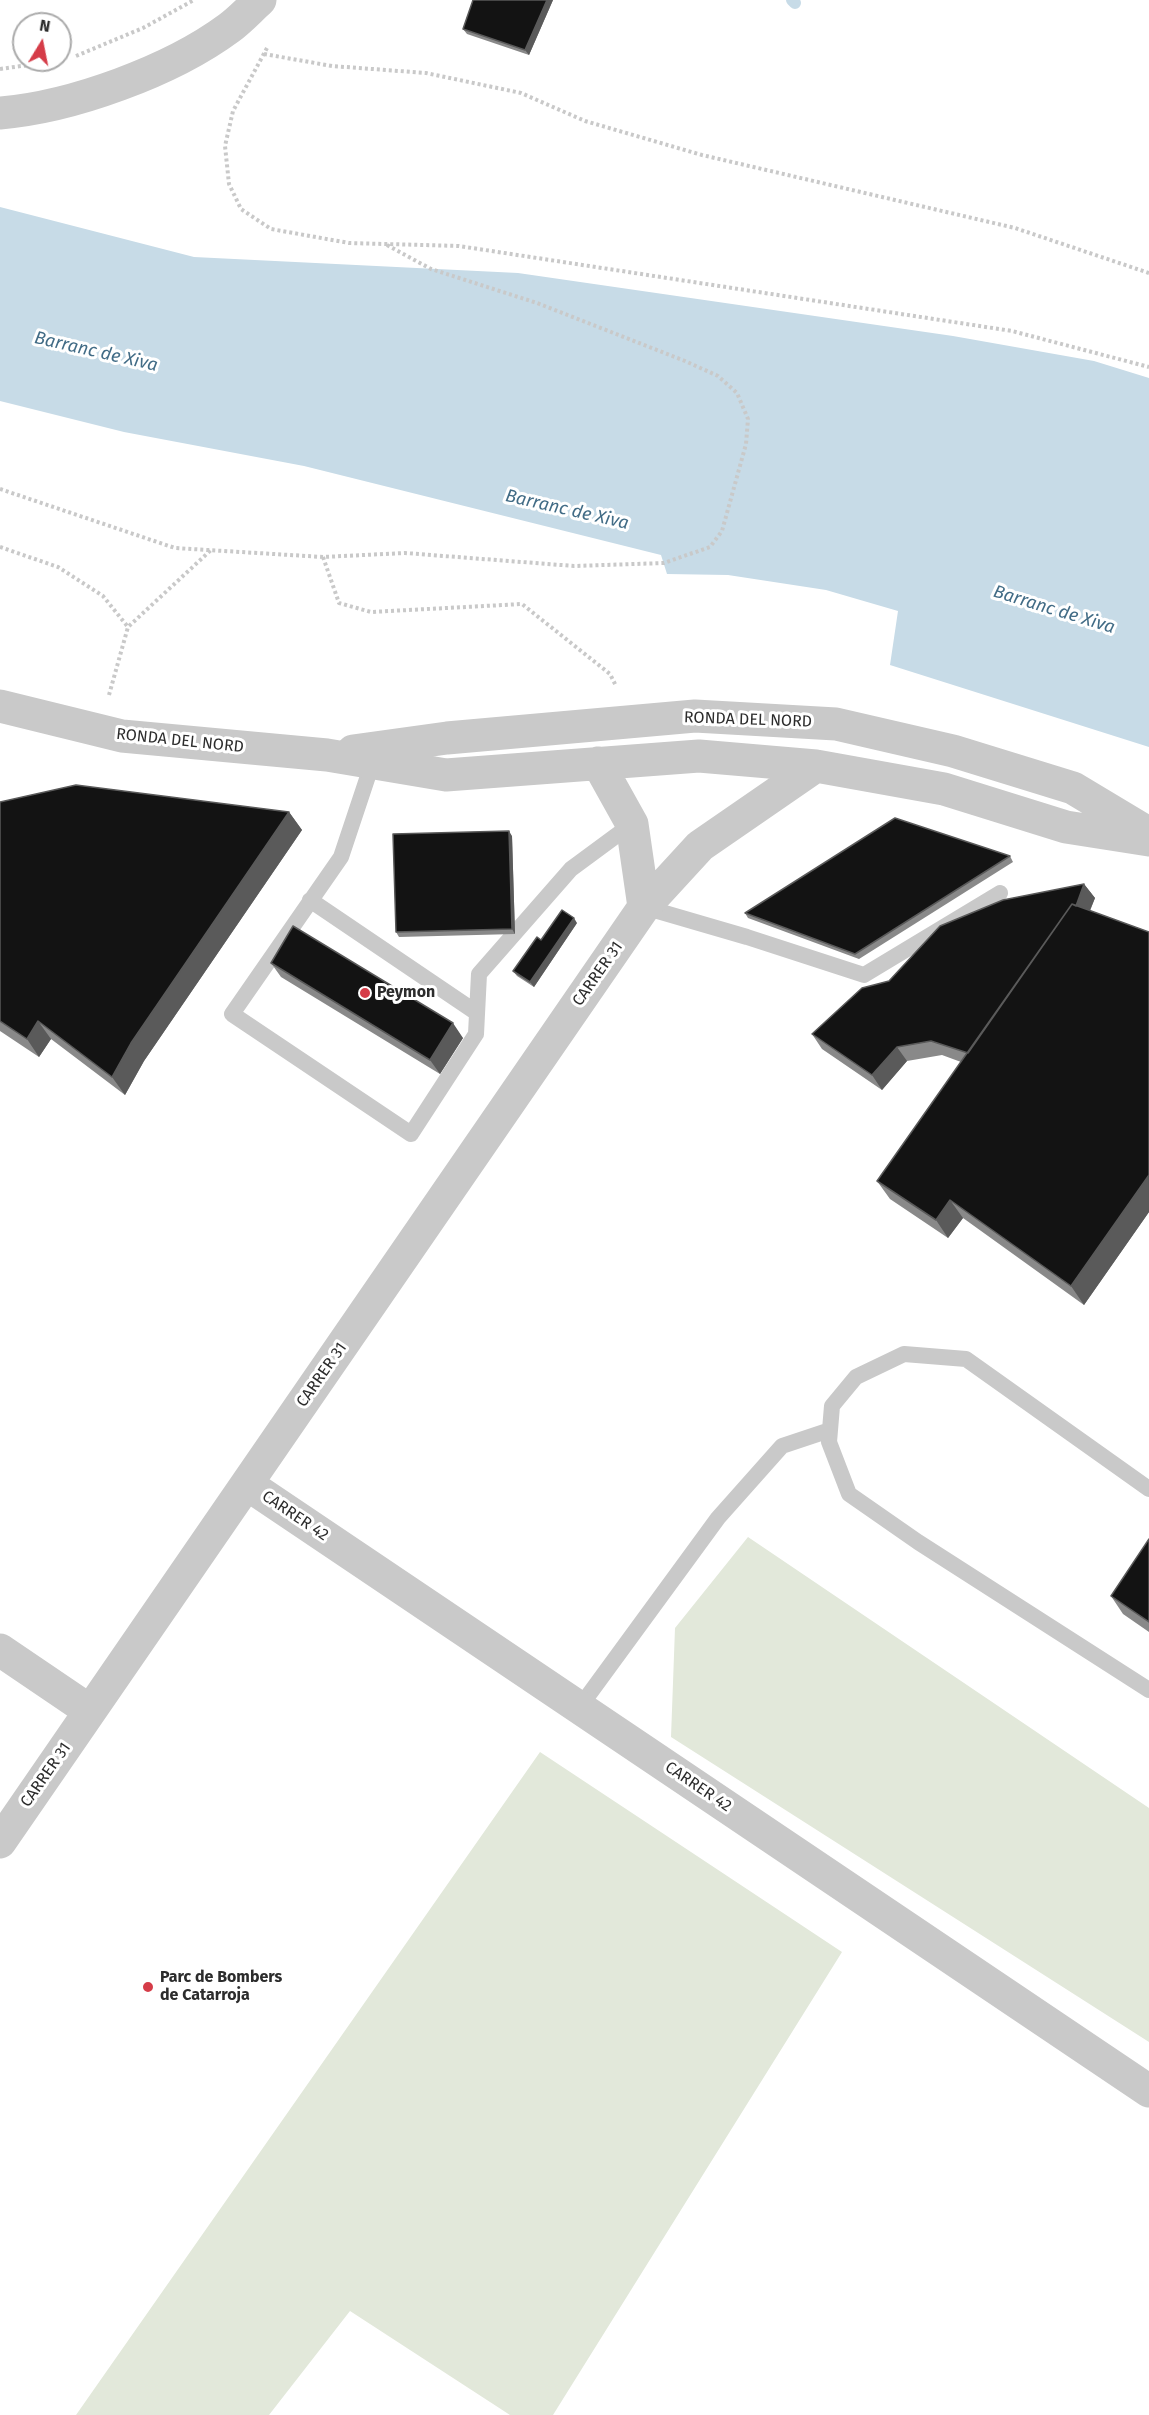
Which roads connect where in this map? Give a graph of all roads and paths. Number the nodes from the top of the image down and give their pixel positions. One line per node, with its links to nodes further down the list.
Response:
1 (194, 0): 5 (path)
2 (260, 0): 6 (street)
3 (269, 44): 4 (path)
4 (264, 54): 7 (path); 8 (path)
5 (0, 69)
6 (0, 113)
7 (385, 244): 9 (path); 13 (path)
8 (1149, 273)
9 (1149, 368)
10 (0, 489): 12 (path)
11 (0, 547): 14 (path)
12 (210, 550): 13 (path); 14 (path)
13 (323, 557): 16 (path)
14 (128, 627): 17 (path)
15 (0, 706): 17 (street, RONDA DEL NORD)
16 (634, 721): 18 (street, RONDA DEL NORD); 23 (street, RONDA DEL NORD)
17 (99, 731): 18 (street, RONDA DEL NORD)
18 (327, 755): 19 (street, RONDA DEL NORD)
19 (372, 764): 20 (street, RONDA DEL NORD); 26 (lane)
20 (598, 764): 21 (street, RONDA DEL NORD); 22 (street)
21 (816, 766): 24 (street, RONDA DEL NORD); 27 (street, CARRER 31)
22 (632, 824): 27 (street); 28 (lane)
23 (1149, 834)
24 (1149, 840)
25 (1000, 893): 27 (lane)
26 (310, 900): 28 (lane); 28 (lane)
27 (644, 907): 30 (street, CARRER 31)
28 (477, 1013)
29 (830, 1430): 31 (lane); 33 (lane); 34 (lane)
30 (247, 1484): 34 (street, CARRER 42); 35 (street, CARRER 31)
31 (1149, 1489)
32 (0, 1650): 35 (street)
33 (1149, 1690)
34 (579, 1708): 37 (street, CARRER 42)
35 (90, 1711): 36 (street, CARRER 31)
36 (0, 1842)
37 (1149, 2091)

